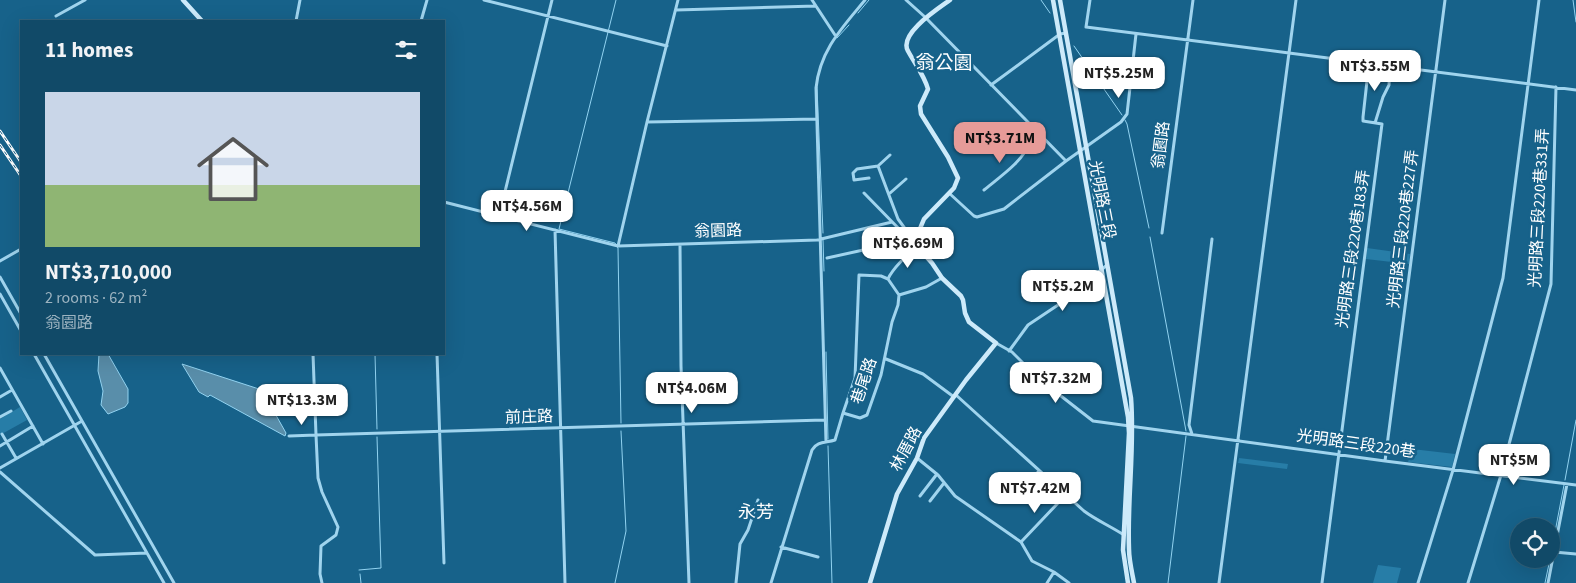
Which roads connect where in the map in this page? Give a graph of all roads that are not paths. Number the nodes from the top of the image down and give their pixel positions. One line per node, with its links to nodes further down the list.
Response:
1 (85, 0): 21 (street)
2 (183, 0): 24 (street)
3 (300, 0): 25 (street)
4 (427, 0): 26 (street)
5 (484, 0): 22 (street)
6 (552, 0): 22 (street)
7 (678, 0): 20 (street)
8 (812, 0): 19 (street)
9 (865, 0): 30 (street)
10 (906, 0): 23 (street)
11 (949, 0): 23 (street)
12 (1053, 0): 28 (street, 光明路三段)
13 (1060, 0): 27 (street, 光明路三段)
14 (1090, 0): 29 (street)
15 (1193, 0): 31 (street, 翁園路)
16 (1296, 0): 33 (street)
17 (1445, 0): 36 (street, 光明路三段220巷227弄)
18 (1539, 0): 38 (street)
19 (816, 6): 20 (street); 30 (street)
20 (676, 10): 32 (street)
21 (56, 16)
22 (548, 16): 32 (street); 57 (street)
23 (925, 17): 37 (street); 54 (street)
24 (201, 20)
25 (296, 20)
26 (421, 20)
27 (1066, 33): 28 (street); 45 (street, 光明路三段)
28 (1060, 34): 37 (street); 46 (street, 光明路三段)
29 (1136, 34): 31 (street); 45 (street)
30 (836, 35): 41 (street)
31 (1187, 40): 33 (street); 61 (street, 翁園路)
32 (667, 46): 42 (street)
33 (1289, 53): 34 (street); 105 (street)
34 (1369, 63): 35 (street); 43 (street, 光明路三段220巷183弄)
35 (1390, 65): 36 (street); 43 (street)
36 (1436, 72): 38 (street); 113 (street, 光明路三段220巷227弄)
37 (991, 85): 48 (street)
38 (1527, 85): 39 (street); 115 (street)
39 (1556, 87): 40 (street); 119 (street, 光明路三段220巷331弄)
40 (1576, 90)
41 (817, 119): 42 (street); 62 (street)
42 (647, 122): 65 (street)
43 (1375, 123): 110 (street, 光明路三段220巷183弄)
44 (1028, 144): 52 (street)
45 (1086, 146): 46 (street); 70 (street, 光明路三段)
46 (1080, 151): 48 (street); 71 (street, 光明路三段)
47 (890, 155): 49 (street)
48 (1066, 161): 54 (street)
49 (878, 166): 50 (street); 55 (street)
50 (869, 178)
51 (906, 179): 55 (street)
52 (984, 190)
53 (864, 193): 58 (street)
54 (949, 193): 64 (street)
55 (889, 194): 60 (street)
56 (445, 202): 57 (street, 翁園路)
57 (499, 216): 59 (street, 翁園路)
58 (892, 222): 60 (street); 62 (street, 翁園路)
59 (555, 230): 65 (street, 翁園路); 99 (street)
60 (903, 232): 64 (street); 68 (street)
61 (1162, 233)
62 (820, 239): 66 (street, 翁園路); 93 (street)
63 (1212, 240): 102 (street)
64 (914, 243): 73 (street); 74 (street)
65 (616, 245): 66 (street, 翁園路)
66 (680, 245): 95 (street)
67 (20, 250): 69 (street)
68 (827, 258)
69 (0, 261)
70 (1107, 265): 71 (street); 98 (street, 光明路三段)
71 (1102, 270): 80 (street); 98 (street, 光明路三段)
72 (0, 277): 77 (street)
73 (942, 278): 76 (street); 79 (street)
74 (888, 279): 76 (street); 91 (street)
75 (0, 294): 78 (street)
76 (899, 295): 85 (street, 巷尾路)
77 (20, 312)
78 (20, 329)
79 (996, 343): 80 (street); 88 (street, 林厝路)
80 (1009, 351): 98 (street)
81 (35, 355): 97 (street)
82 (45, 355): 94 (street)
83 (314, 355): 103 (street)
84 (436, 355): 100 (street)
85 (886, 359): 88 (street); 91 (street, 巷尾路)
86 (0, 368): 87 (street)
87 (12, 390): 89 (street); 96 (street)
88 (955, 396): 112 (street, 林厝路); 116 (street)
89 (0, 397)
90 (11, 411): 92 (street)
91 (843, 412): 107 (street, 巷尾路)
92 (0, 417)
93 (824, 420): 95 (street, 前庄路); 107 (street)
94 (82, 421): 97 (street); 140 (street)
95 (683, 424): 99 (street, 前庄路); 143 (street)
96 (33, 426): 106 (street); 108 (street)
97 (75, 426): 108 (street); 132 (street)
98 (1131, 426): 102 (street, 光明路三段220巷); 129 (street, 光明路三段)
99 (560, 428): 100 (street, 前庄路); 142 (street)
100 (439, 432): 103 (street, 前庄路); 136 (street)
101 (2, 434): 106 (street)
102 (1192, 434): 105 (street, 光明路三段220巷)
103 (316, 435): 104 (street, 前庄路); 141 (street)
104 (289, 436)
105 (1238, 440): 110 (street, 光明路三段220巷); 151 (street)
106 (6, 442): 109 (street); 111 (street)
107 (826, 442): 131 (street)
108 (43, 444): 111 (street)
109 (0, 446)
110 (1339, 454): 113 (street, 光明路三段220巷); 152 (street)
111 (16, 458): 114 (street)
112 (917, 458): 118 (street); 146 (street, 林厝路)
113 (1385, 461): 115 (street, 光明路三段220巷)
114 (0, 468)
115 (1453, 470): 119 (street, 光明路三段220巷); 153 (street)
116 (1039, 471): 122 (street); 124 (street)
117 (0, 472): 132 (street)
118 (937, 474): 120 (street); 125 (street)
119 (1501, 475): 121 (street, 光明路三段220巷); 154 (street, 光明路三段220巷331弄)
120 (944, 483): 127 (street); 130 (street)
121 (1567, 484): 123 (street, 光明路三段220巷); 128 (street)
122 (1008, 485)
123 (1576, 485)
124 (1062, 492): 129 (street); 130 (street)
125 (920, 496)
126 (758, 500): 144 (street)
127 (930, 501)
128 (1560, 521)
129 (1126, 535): 149 (street, 光明路三段); 150 (street, 光明路三段)
130 (1021, 542): 138 (street)
131 (781, 547): 135 (street); 145 (street)
132 (147, 553): 139 (street)
133 (1560, 553): 134 (street)
134 (1576, 554)
135 (818, 557)
136 (444, 563)
137 (1551, 568): 155 (street)
138 (1054, 572): 147 (street); 148 (street)
139 (164, 583)
140 (174, 583)
141 (322, 583)
142 (565, 583)
143 (689, 583)
144 (736, 583)
145 (771, 583)
146 (870, 583)
147 (1047, 583)
148 (1069, 583)
149 (1128, 583)
150 (1134, 583)
151 (1219, 583)
152 (1322, 583)
153 (1418, 583)
154 (1468, 583)
155 (1548, 583)

